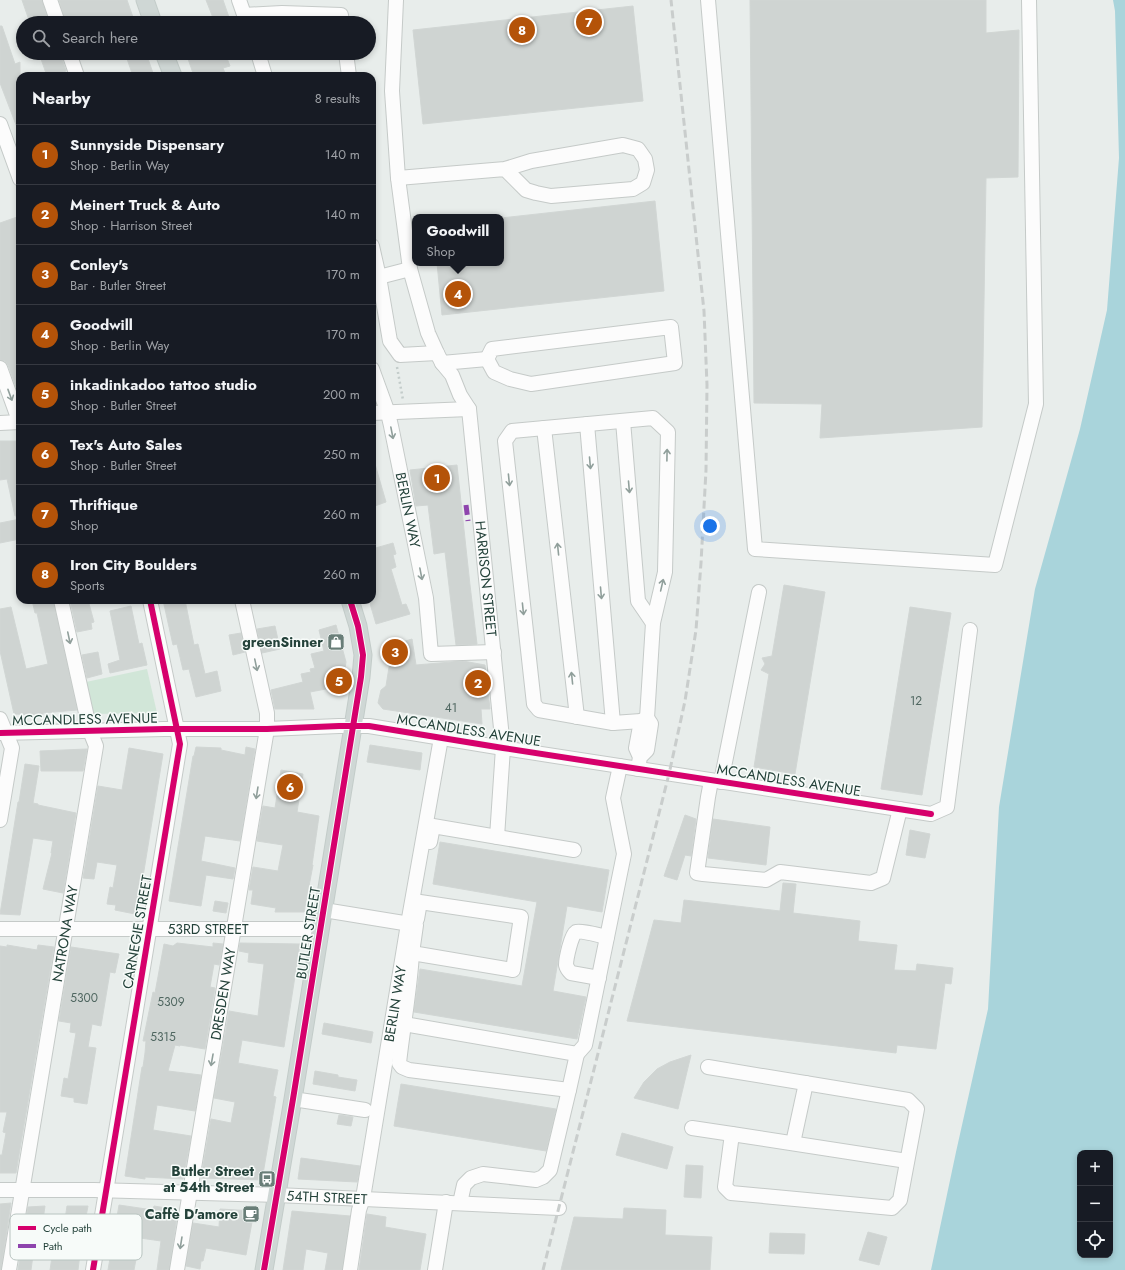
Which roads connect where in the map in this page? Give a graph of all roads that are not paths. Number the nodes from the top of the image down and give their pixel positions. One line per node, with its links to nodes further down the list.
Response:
1 (50, 0): 7 (street)
2 (145, 0): 8 (main road)
3 (239, 0): 9 (street)
4 (396, 0): 23 (street)
5 (708, 0): 6 (street)
6 (1029, 0)
7 (56, 16)
8 (151, 16)
9 (245, 16)
10 (268, 16): 11 (street)
11 (306, 16)
12 (71, 60): 16 (street)
13 (167, 60): 17 (main road)
14 (260, 60): 18 (street)
15 (347, 60): 19 (street)
16 (76, 72)
17 (171, 72)
18 (265, 72)
19 (348, 72)
20 (0, 124): 21 (street)
21 (16, 168)
22 (505, 170): 22 (street); 23 (street)
23 (398, 178): 25 (street)
24 (376, 265): 26 (street)
25 (410, 269): 26 (street); 28 (street)
26 (379, 277): 28 (street)
27 (490, 354): 27 (street); 28 (street)
28 (439, 358): 31 (street)
29 (0, 368): 32 (street, one-way to 32)
30 (376, 380): 34 (street, BERLIN WAY)
31 (469, 409): 34 (street); 47 (street, HARRISON STREET)
32 (16, 411)
33 (376, 413): 34 (street)
34 (388, 413): 47 (street, BERLIN WAY, one-way to 47)
35 (623, 421): 38 (street); 45 (street, one-way to 45); 45 (street, one-way to 35)
36 (16, 422): 37 (street)
37 (0, 423)
38 (587, 424): 39 (street); 51 (street, one-way to 51)
39 (544, 428): 48 (street, one-way to 39); 48 (street, one-way to 48)
40 (759, 592): 61 (street)
41 (62, 604): 55 (street, NATRONA WAY, one-way to 55)
42 (151, 604): 53 (street, CARNEGIE STREET)
43 (243, 604): 54 (street, DRESDEN WAY, one-way to 54)
44 (351, 604): 52 (main road, BUTLER STREET)
45 (653, 623): 50 (street)
46 (970, 630): 62 (street, MCCANDLESS AVENUE)
47 (494, 652): 58 (street, HARRISON STREET)
48 (577, 717): 51 (street)
49 (0, 719): 56 (street)
50 (644, 720): 51 (street); 59 (street)
51 (613, 723)
52 (354, 726): 54 (street, MCCANDLESS AVENUE); 57 (street, MCCANDLESS AVENUE); 67 (main road, BUTLER STREET)
53 (178, 729): 54 (street, MCCANDLESS AVENUE); 55 (street, MCCANDLESS AVENUE); 70 (street, CARNEGIE STREET)
54 (267, 729): 71 (street, DRESDEN WAY, one-way to 71)
55 (90, 731): 56 (street, MCCANDLESS AVENUE); 73 (street, NATRONA WAY)
56 (3, 733): 63 (street)
57 (440, 738): 58 (street, MCCANDLESS AVENUE); 68 (street, BERLIN WAY)
58 (503, 748): 60 (street, MCCANDLESS AVENUE); 64 (street, HARRISON STREET)
59 (639, 763): 60 (street, MCCANDLESS AVENUE); 61 (street, MCCANDLESS AVENUE)
60 (620, 766): 74 (street)
61 (716, 781): 62 (street, MCCANDLESS AVENUE); 62 (street)
62 (900, 810)
63 (0, 820)
64 (497, 837): 65 (street); 66 (street)
65 (574, 850)
66 (420, 902): 68 (street); 75 (street)
67 (324, 910): 68 (street); 72 (main road, BUTLER STREET)
68 (412, 925): 75 (street); 93 (street, BERLIN WAY)
69 (0, 929): 73 (street, 53RD STREET)
70 (150, 929): 71 (street, 53RD STREET); 73 (street, 53RD STREET); 90 (street, CARNEGIE STREET)
71 (234, 929): 72 (street, 53RD STREET); 91 (street, DRESDEN WAY, one-way to 91)
72 (320, 929): 82 (main road, BUTLER STREET)
73 (66, 930): 89 (street, NATRONA WAY)
74 (607, 937): 76 (street); 76 (street)
75 (412, 953): 77 (street)
76 (599, 978): 78 (street)
77 (404, 1024): 78 (street); 81 (street)
78 (577, 1054): 81 (street)
79 (708, 1067): 80 (street)
80 (806, 1083): 86 (street); 87 (street)
81 (569, 1090): 94 (street)
82 (293, 1099): 83 (street); 92 (main road, BUTLER STREET)
83 (365, 1110)
84 (692, 1128): 85 (street)
85 (732, 1134): 86 (street); 87 (street)
86 (793, 1143): 87 (street)
87 (907, 1161)
88 (0, 1190): 89 (street, 54TH STREET)
89 (22, 1190): 90 (street, 54TH STREET); 96 (street, NATRONA WAY)
90 (106, 1191): 91 (street, 54TH STREET); 97 (street, CARNEGIE STREET)
91 (189, 1193): 92 (street, 54TH STREET); 102 (street, DRESDEN WAY, one-way to 102)
92 (277, 1195): 93 (street, 54TH STREET); 103 (main road, BUTLER STREET)
93 (363, 1198): 94 (street, 54TH STREET); 104 (street, BERLIN WAY)
94 (453, 1203): 95 (street, 54TH STREET); 105 (street)
95 (558, 1208)
96 (18, 1214)
97 (102, 1214)
98 (10, 1259): 100 (street, NATRONA WAY)
99 (95, 1260): 101 (street, CARNEGIE STREET)
100 (8, 1270)
101 (93, 1270)
102 (177, 1270)
103 (264, 1270)
104 (350, 1270)
105 (435, 1270)

